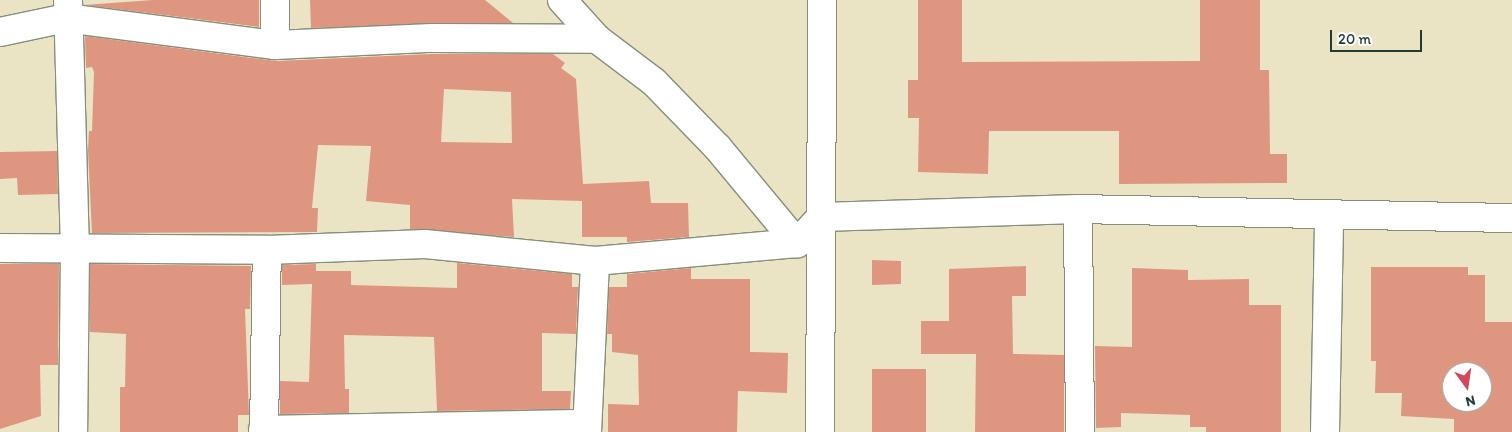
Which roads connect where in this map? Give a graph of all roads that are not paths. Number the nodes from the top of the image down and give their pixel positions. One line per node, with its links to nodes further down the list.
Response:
1 (275, 0): 7 (street)
2 (562, 0): 6 (street)
3 (822, 0): 10 (street)
4 (67, 9): 5 (street); 7 (street); 14 (street)
5 (0, 32)
6 (597, 39): 7 (street); 12 (street)
7 (275, 45)
8 (1078, 209): 9 (street); 10 (street); 21 (street)
9 (1329, 216): 11 (street); 22 (street)
10 (821, 217): 12 (street); 20 (street)
11 (1512, 218)
12 (796, 243): 16 (street)
13 (0, 248): 14 (street)
14 (75, 250): 15 (street); 19 (street)
15 (267, 250): 16 (street); 18 (street)
16 (595, 261): 17 (street)
17 (587, 428): 18 (street)
18 (264, 431)
19 (73, 432)
20 (820, 432)
21 (1080, 432)
22 (1325, 432)

